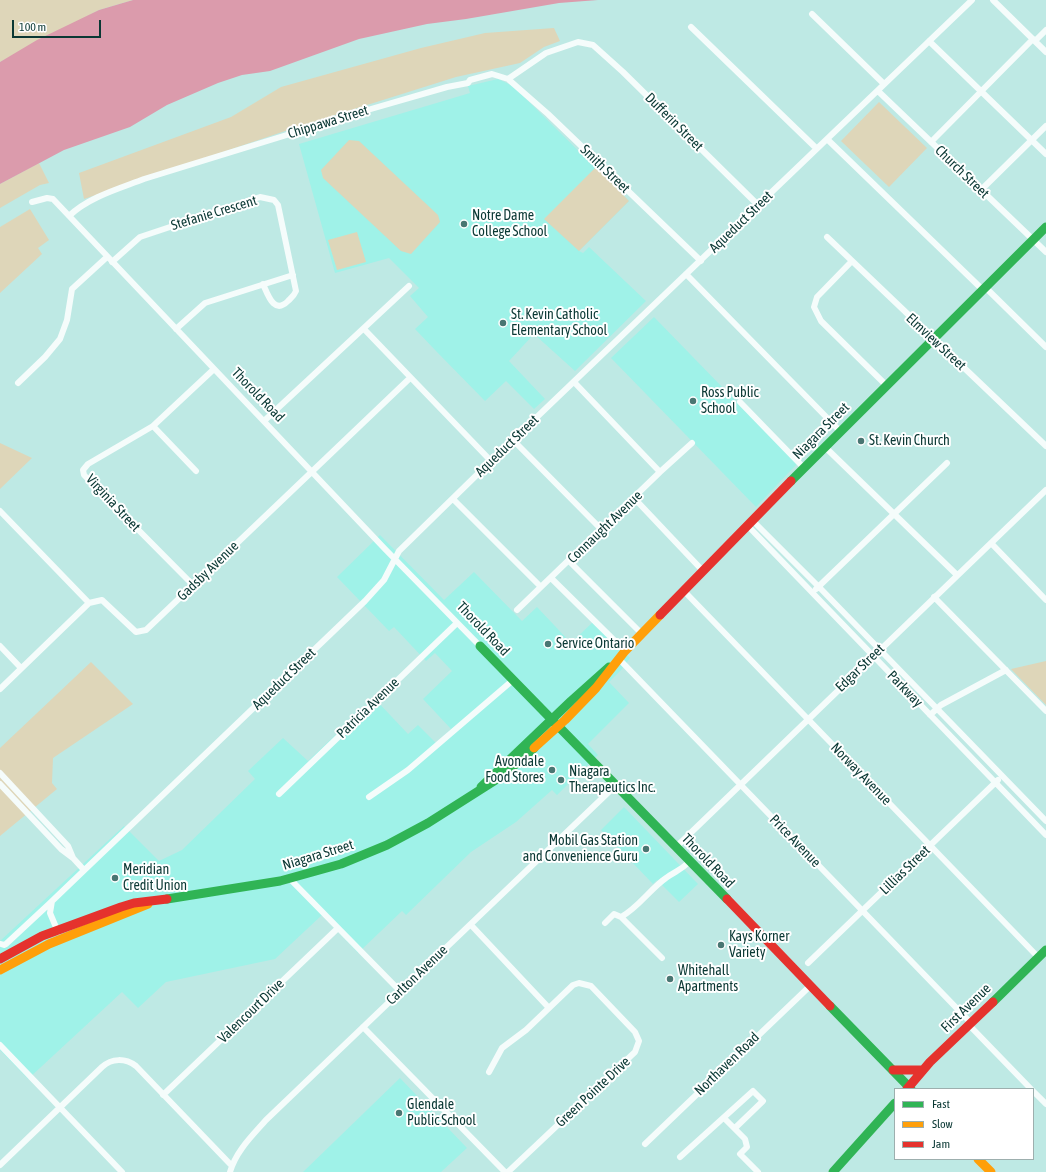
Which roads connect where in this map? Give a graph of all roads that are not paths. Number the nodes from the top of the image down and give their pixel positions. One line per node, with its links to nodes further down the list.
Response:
1 (972, 0): 7 (street, Aqueduct Street)
2 (993, 0): 6 (street)
3 (812, 14): 10 (street)
4 (691, 27): 17 (street)
5 (1046, 30): 6 (street)
6 (1034, 40): 8 (street); 12 (street)
7 (929, 41): 10 (street, Aqueduct Street); 12 (street)
8 (1046, 52)
9 (508, 79): 21 (street, Dufferin Street); 22 (street, Chippawa Street); 28 (street, Smith Street)
10 (884, 84): 11 (street, Aqueduct Street)
11 (878, 91): 14 (street, Aqueduct Street); 16 (street, Church Street)
12 (981, 91): 15 (street); 16 (street)
13 (1046, 126): 15 (street)
14 (828, 139): 17 (street, Aqueduct Street); 34 (street)
15 (1032, 140): 18 (street); 19 (street)
16 (931, 142): 19 (street, Church Street)
17 (816, 148): 21 (street, Aqueduct Street)
18 (1046, 154)
19 (981, 190): 25 (street, Church Street)
20 (32, 202): 22 (street, Thorold Road)
21 (758, 205): 28 (street, Aqueduct Street)
22 (69, 216): 27 (street, Thorold Road)
23 (1046, 227): 25 (main road, Niagara Street)
24 (826, 237): 29 (street, Elmview Street)
25 (1033, 240): 26 (street, Church Street); 34 (main road, Niagara Street)
26 (1046, 252)
27 (109, 259): 31 (street, Stefanie Crescent); 35 (street, Thorold Road); 42 (street)
28 (701, 261): 30 (street, Aqueduct Street)
29 (851, 262): 37 (street, Elmview Street); 43 (street)
30 (686, 274): 41 (street, Aqueduct Street); 47 (street)
31 (294, 275): 32 (street); 32 (street, Stefanie Crescent)
32 (263, 284): 35 (street)
33 (409, 286): 36 (street)
34 (984, 288): 37 (main road, Niagara Street); 38 (street)
35 (176, 329): 39 (street, Thorold Road)
36 (364, 329): 40 (street); 45 (street)
37 (933, 339): 43 (main road, Niagara Street); 50 (street, Elmview Street)
38 (1046, 347)
39 (214, 369): 45 (street, Thorold Road); 46 (street, Virginia Street)
40 (410, 378): 52 (street); 56 (street, Gadsby Avenue)
41 (574, 382): 48 (street, Aqueduct Street); 57 (street)
42 (18, 383)
43 (886, 385): 47 (main road, Niagara Street)
44 (740, 402): 54 (street)
45 (264, 421): 56 (street, Thorold Road)
46 (153, 426): 55 (street); 71 (street, Virginia Street)
47 (840, 431): 51 (main road, Niagara Street)
48 (513, 440): 52 (street, Aqueduct Street); 64 (street)
49 (692, 443): 57 (street, Connaught Avenue)
50 (1046, 446)
51 (825, 447): 54 (main road, Niagara Street); 62 (street)
52 (491, 461): 60 (street, Aqueduct Street)
53 (947, 463): 62 (street)
54 (804, 468): 63 (main road, Niagara Street)
55 (196, 471)
56 (311, 471): 66 (street, Thorold Road); 71 (street, Gadsby Avenue)
57 (660, 472): 59 (street, Connaught Avenue)
58 (1046, 490): 65 (street, Edgar Street)
59 (634, 498): 64 (street, Connaught Avenue); 68 (street)
60 (453, 499): 66 (street, Aqueduct Street); 72 (street)
61 (0, 511): 78 (street)
62 (894, 515): 69 (street); 73 (street)
63 (750, 524): 68 (main road, Niagara Street); 73 (street, Parkway); 75 (street, Parkway)
64 (601, 529): 67 (street, Connaught Avenue)
65 (991, 543): 69 (street, Edgar Street); 77 (street)
66 (395, 560): 80 (street, Thorold Road); 111 (street, Aqueduct Street)
67 (569, 561): 70 (street, Connaught Avenue); 81 (street)
68 (703, 571): 74 (main road, Niagara Street)
69 (957, 575): 76 (street, Edgar Street)
70 (552, 578): 72 (street, Connaught Avenue); 85 (street)
71 (193, 585): 78 (street, Gadsby Avenue)
72 (541, 587): 79 (street, Connaught Avenue)
73 (819, 587): 75 (street); 84 (street, Parkway)
74 (684, 591): 81 (main road, Niagara Street); 95 (street, Norway Avenue)
75 (812, 593): 86 (street, Parkway)
76 (934, 597): 84 (street, Edgar Street); 89 (street)
77 (1046, 600)
78 (89, 603): 88 (street)
79 (517, 610)
80 (457, 623): 83 (street, Thorold Road); 103 (street, Patricia Avenue)
81 (642, 634): 85 (main road, Niagara Street)
82 (0, 646): 88 (street)
83 (480, 646): 90 (main road, Thorold Road)
84 (880, 650): 86 (street, Edgar Street); 92 (street, Parkway)
85 (625, 651): 87 (main road, Niagara Street)
86 (873, 656): 94 (street, Parkway); 95 (street, Edgar Street)
87 (619, 659): 96 (main road, Niagara Street); 101 (street, Price Avenue)
88 (21, 668): 91 (street)
89 (1006, 670): 92 (street); 93 (street)
90 (513, 680): 96 (main road, Thorold Road); 104 (street)
91 (0, 689)
92 (937, 708): 94 (street); 98 (street, Parkway)
93 (1046, 711)
94 (930, 715): 99 (street, Parkway)
95 (808, 719): 101 (street, Edgar Street); 107 (street, Norway Avenue)
96 (554, 723): 102 (main road, Thorold Road); 112 (main road, Niagara Street)
97 (0, 773): 109 (street)
98 (1002, 776): 99 (street, Lillias Street); 105 (street, Parkway)
99 (996, 783): 106 (street, Parkway); 107 (street, Lillias Street)
100 (0, 784): 109 (street)
101 (740, 784): 108 (street, Edgar Street); 115 (street, Price Avenue)
102 (615, 786): 108 (main road, Thorold Road); 118 (street, Carlton Avenue)
103 (279, 794)
104 (369, 797)
105 (1046, 821)
106 (1046, 835)
107 (930, 846): 115 (street, Lillias Street); 124 (street, Norway Avenue)
108 (675, 848): 110 (main road, Thorold Road)
109 (73, 858): 111 (street)
110 (689, 862): 116 (street); 129 (main road, Thorold Road)
111 (84, 870): 113 (street, Aqueduct Street)
112 (290, 879): 114 (main road, Niagara Street); 119 (street)
113 (53, 900): 120 (street); 122 (street, Aqueduct Street)
114 (151, 902): 120 (main road, Niagara Street); 121 (main road, Niagara Street)
115 (863, 910): 127 (street, Lillias Street); 132 (street, Price Avenue)
116 (621, 916): 117 (street); 125 (street)
117 (605, 923)
118 (471, 925): 130 (street, Carlton Avenue); 131 (street)
119 (338, 928): 130 (street); 141 (street, Valencourt Drive)
120 (57, 930): 121 (street); 126 (main road, Niagara Street)
121 (61, 939): 128 (main road, Niagara Street)
122 (1, 944)
123 (1046, 950): 124 (main road, First Avenue)
124 (1038, 957): 132 (main road, First Avenue)
125 (662, 958)
126 (0, 959)
127 (808, 963)
128 (0, 970)
129 (810, 986): 135 (main road, Thorold Road); 147 (street, Northaven Road)
130 (400, 991): 133 (street, Carlton Avenue)
131 (549, 1008): 137 (street, Green Pointe Drive); 154 (street, Green Pointe Drive)
132 (970, 1024): 136 (main road, First Avenue); 139 (street, Price Avenue)
133 (363, 1027): 151 (street, Carlton Avenue); 153 (street)
134 (0, 1045): 144 (street)
135 (893, 1070): 136 (main road); 138 (main road, Thorold Road)
136 (923, 1070): 138 (main road, First Avenue)
137 (489, 1072)
138 (909, 1088)
139 (1030, 1088)
140 (1034, 1092): 143 (street, Price Avenue)
141 (163, 1095): 144 (street); 151 (street)
142 (894, 1104): 156 (main road)
143 (1046, 1104)
144 (60, 1107): 150 (street); 152 (street)
145 (724, 1118): 146 (street); 146 (street); 148 (street)
146 (735, 1128): 155 (street)
147 (645, 1144)
148 (680, 1157)
149 (979, 1160): 157 (main road)
150 (0, 1165)
151 (231, 1169)
152 (119, 1171)
153 (505, 1172)
154 (508, 1172)
155 (758, 1172)
156 (833, 1172)
157 (991, 1172)

